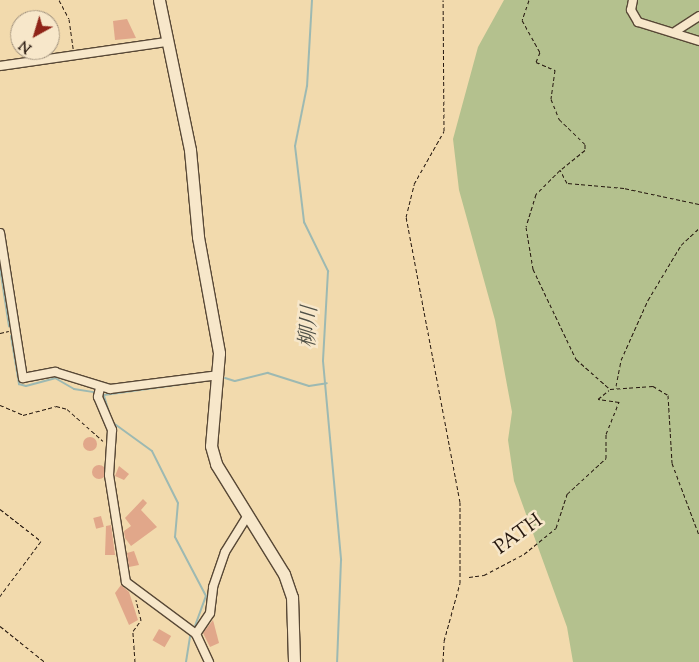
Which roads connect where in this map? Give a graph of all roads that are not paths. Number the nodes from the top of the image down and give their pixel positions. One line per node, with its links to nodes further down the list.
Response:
1 (159, 0): 6 (street)
2 (632, 0): 4 (street)
3 (699, 16): 4 (street)
4 (676, 31): 5 (street)
5 (699, 41)
6 (167, 42): 7 (street); 9 (street)
7 (0, 66)
8 (0, 233): 10 (street)
9 (219, 375): 10 (street); 11 (street)
10 (100, 388): 12 (street)
11 (248, 515): 12 (street); 14 (street)
12 (196, 634): 13 (street)
13 (209, 662)
14 (294, 662)

